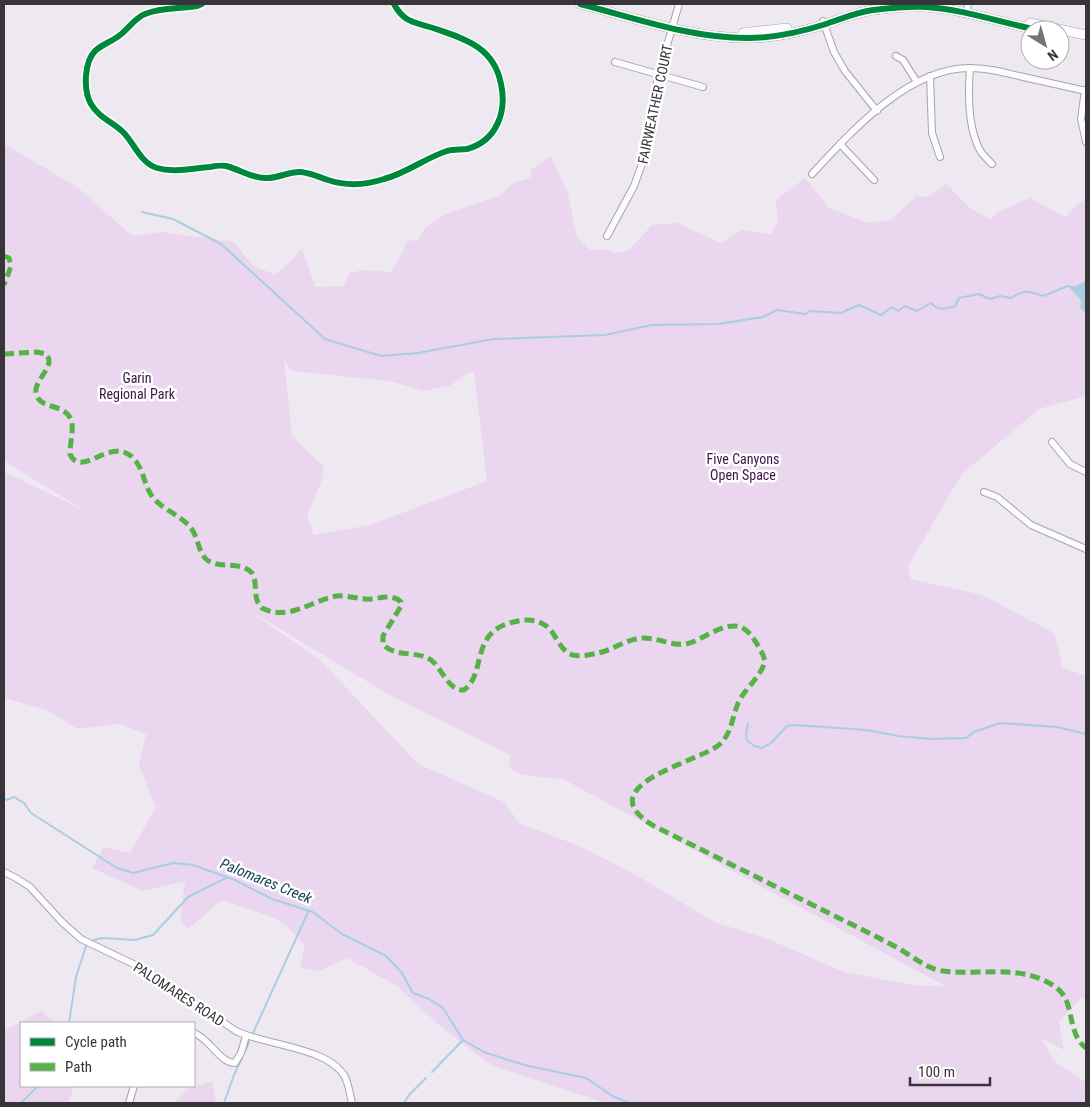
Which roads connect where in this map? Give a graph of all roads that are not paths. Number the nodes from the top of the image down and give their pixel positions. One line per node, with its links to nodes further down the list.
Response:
1 (202, 4): 2 (street)
2 (394, 4)
3 (580, 4): 11 (main road)
4 (602, 4): 11 (main road)
5 (678, 4): 11 (street, FAIRWEATHER COURT)
6 (889, 4): 9 (main road)
7 (931, 4): 8 (main road)
8 (967, 9): 9 (main road); 10 (main road); 12 (main road)
9 (824, 22): 11 (main road); 23 (street)
10 (1020, 25)
11 (672, 26): 18 (street, FAIRWEATHER COURT)
12 (1086, 35)
13 (1070, 36): 14 (main road)
14 (1086, 40)
15 (896, 56): 20 (street)
16 (615, 62): 18 (street)
17 (970, 68): 19 (street); 22 (street); 27 (street)
18 (659, 73): 21 (street); 30 (street, FAIRWEATHER COURT)
19 (930, 76): 20 (street); 26 (street)
20 (917, 82): 23 (street)
21 (703, 87)
22 (1086, 90): 24 (street)
23 (877, 111): 25 (street)
24 (1086, 142)
25 (840, 144): 28 (street); 29 (street)
26 (940, 157)
27 (992, 164)
28 (812, 174)
29 (874, 180)
30 (606, 236)
31 (1052, 442): 32 (street)
32 (1086, 472)
33 (984, 492): 34 (street)
34 (1086, 549)
35 (4, 872): 37 (street, PALOMARES ROAD)
36 (195, 1034): 37 (street)
37 (246, 1036): 40 (street, PALOMARES ROAD)
38 (134, 1087): 39 (street)
39 (129, 1103)
40 (352, 1103)

